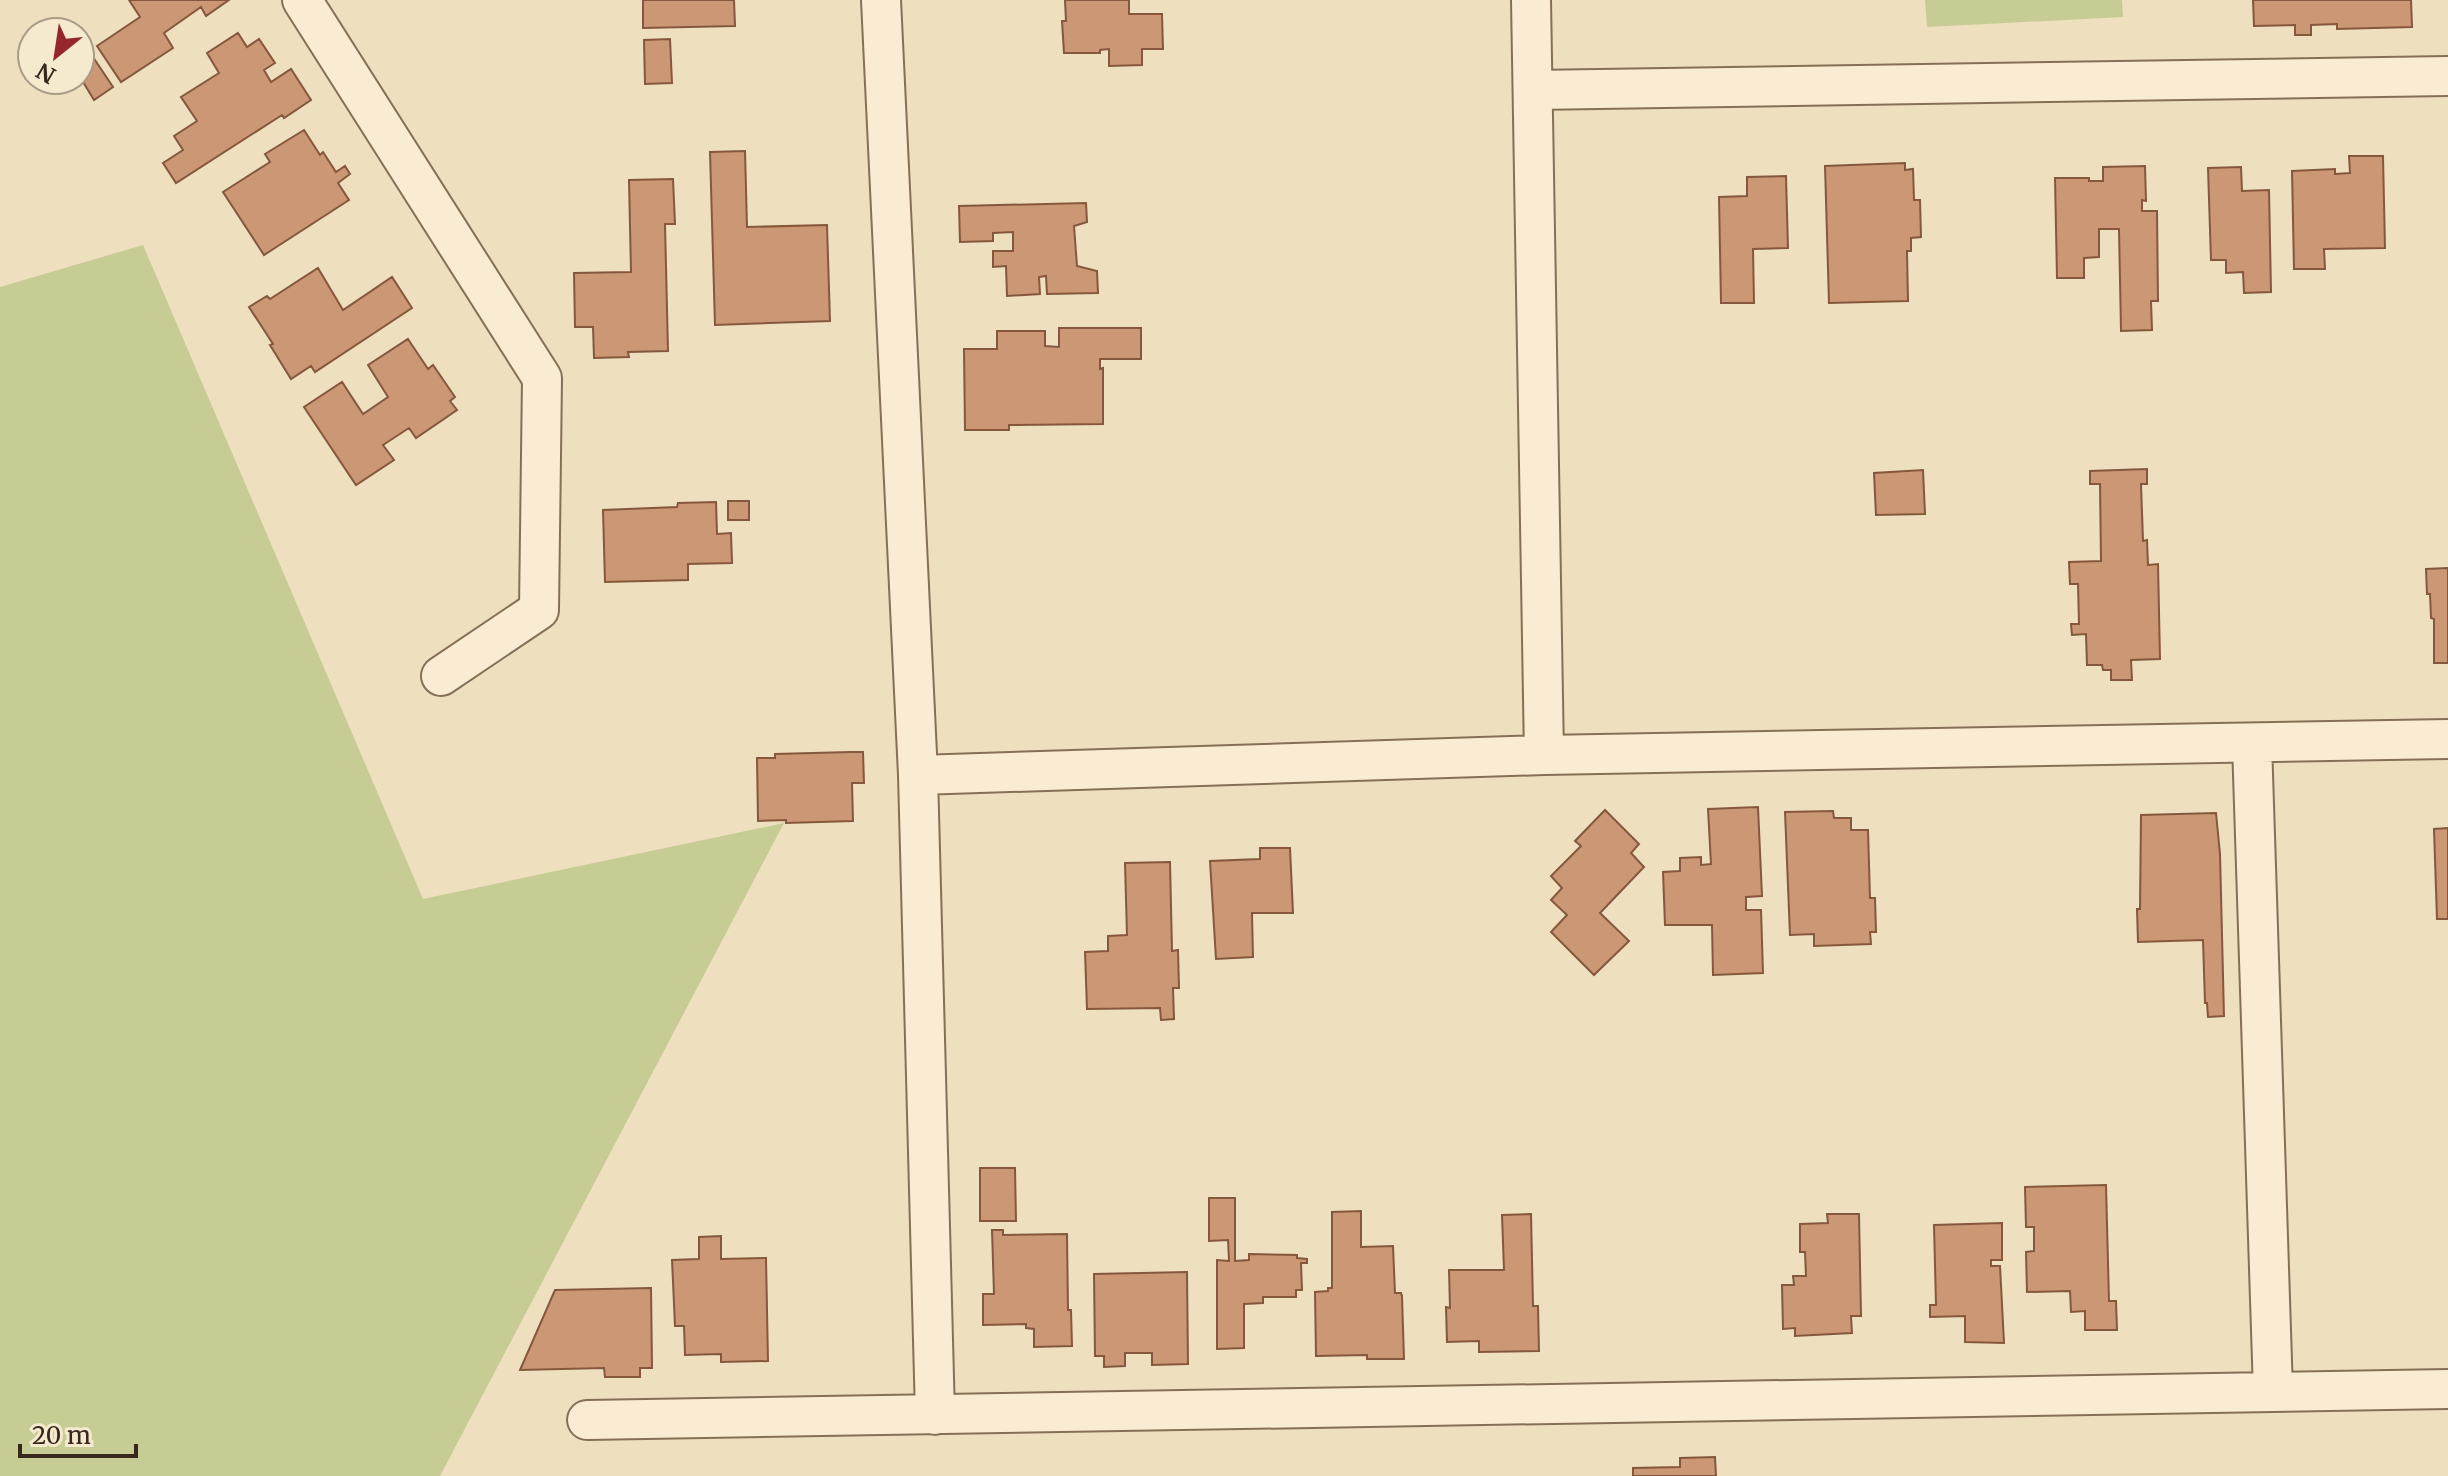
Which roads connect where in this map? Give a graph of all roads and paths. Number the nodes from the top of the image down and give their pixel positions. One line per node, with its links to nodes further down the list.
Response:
1 (302, 0): 6 (street)
2 (881, 0): 10 (street)
3 (1531, 0): 5 (street)
4 (2448, 76): 5 (street)
5 (1533, 90): 9 (street)
6 (441, 676)
7 (2448, 739): 8 (street)
8 (2252, 743): 9 (street); 12 (street)
9 (1544, 755): 10 (street)
10 (918, 775): 13 (street)
11 (2448, 1389): 12 (street)
12 (2273, 1392): 13 (street)
13 (935, 1415): 14 (street)
14 (587, 1420)

